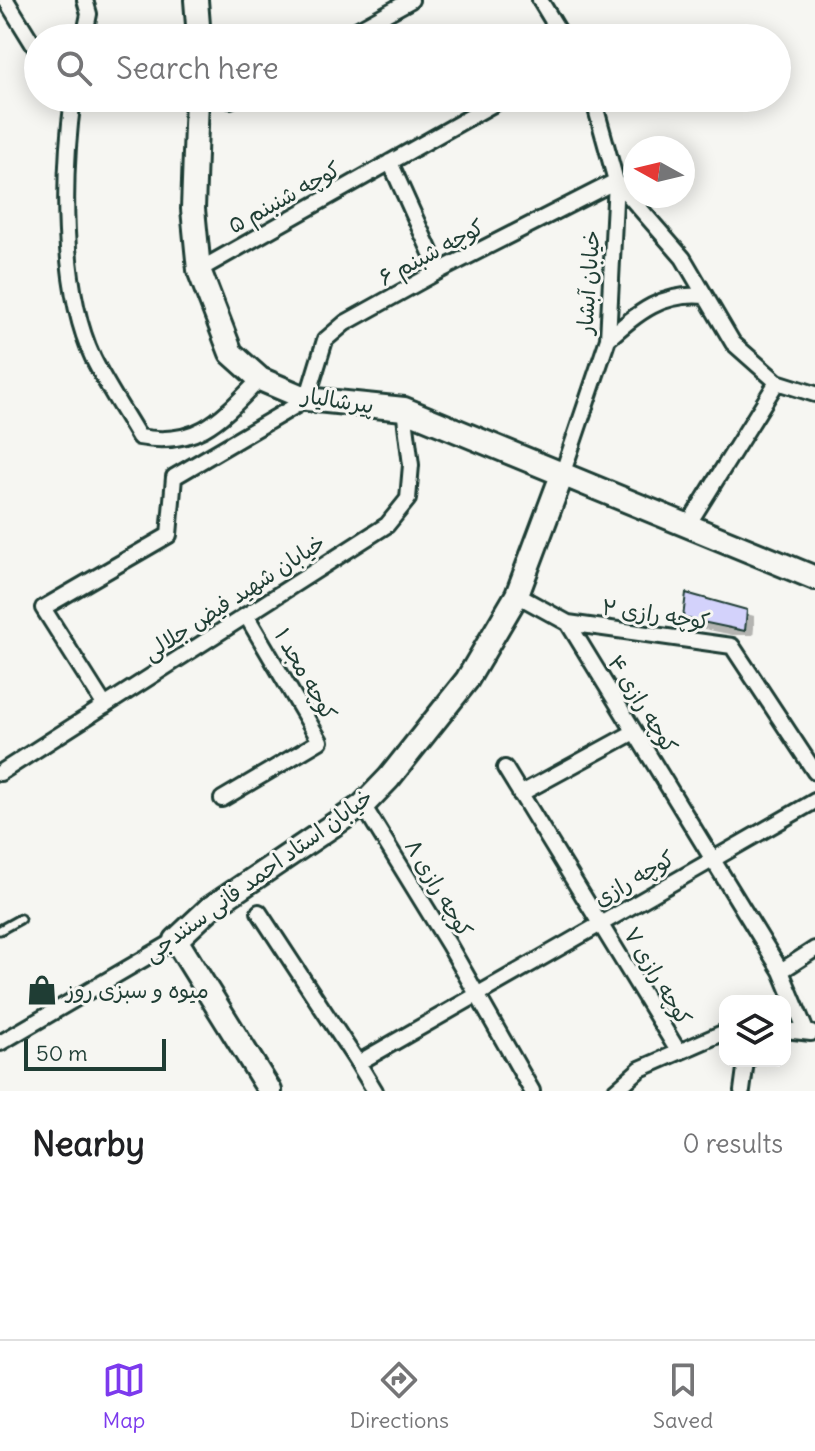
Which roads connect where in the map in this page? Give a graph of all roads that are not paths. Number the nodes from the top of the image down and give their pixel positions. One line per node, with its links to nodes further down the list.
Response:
1 (6, 0): 10 (street)
2 (85, 0): 6 (street)
3 (196, 0): 7 (street)
4 (411, 0): 8 (street)
5 (540, 0): 9 (street)
6 (87, 24)
7 (198, 24)
8 (367, 24)
9 (555, 24)
10 (24, 29)
11 (70, 112): 21 (street)
12 (196, 112): 17 (street, پیرشالیار)
13 (479, 112): 15 (street, کوچه شنبنم ۵)
14 (597, 112): 16 (street, خیابان آبشار)
15 (390, 162): 17 (street, کوچه شنبنم ۵); 18 (street)
16 (616, 181): 18 (street, کوچه شبنم ۶); 19 (street, خیابان آبشار); 20 (street, خیابان آبشار)
17 (199, 270): 21 (street, پیرشالیار)
18 (439, 271): 24 (street, کوچه شبنم ۶)
19 (705, 296): 20 (street); 22 (street, خیابان آبشار)
20 (608, 339): 26 (street, خیابان آبشار)
21 (260, 379): 24 (street, پیرشالیار)
22 (777, 382): 23 (street, خیابان آبشار); 27 (street)
23 (815, 394)
24 (307, 399): 25 (street, پیرشالیار); 32 (street)
25 (404, 409): 26 (street, پیرشالیار); 30 (street, خیابان شهید فیض جلالی)
26 (562, 475): 27 (street); 29 (street, خیابان استاد احمد فانی سنندجی)
27 (686, 528): 28 (street)
28 (815, 578)
29 (517, 595): 31 (street); 40 (street, خیابان استاد احمد فانی سنندجی)
30 (246, 615): 32 (street, خیابان شهید فیض جلالی); 38 (street, کوچه مجد ۱)
31 (568, 623): 33 (street, کوچه رازی ۴); 35 (street, کوچه رازی ۲)
32 (105, 706): 36 (street, خیابان شهید فیض جلالی)
33 (634, 732): 37 (street); 41 (street, کوچه رازی ۴)
34 (505, 768): 37 (street, کوچه رازی ۷)
35 (815, 772)
36 (0, 773)
37 (520, 794): 44 (street, کوچه رازی ۷)
38 (222, 799)
39 (815, 801): 41 (street, کوچه رازی)
40 (363, 805): 46 (street, خیابان استاد احمد فانی سنندجی); 49 (street, کوچه رازی ۸)
41 (714, 857): 44 (street, کوچه رازی); 48 (street, کوچه رازی ۴)
42 (259, 912): 54 (street)
43 (20, 919): 45 (lane)
44 (601, 923): 49 (street, کوچه رازی); 53 (street, کوچه رازی ۷)
45 (0, 930)
46 (176, 940): 52 (street, خیابان استاد احمد فانی سنندجی); 56 (street)
47 (815, 949): 48 (street)
48 (781, 971): 50 (street, کوچه رازی ۴)
49 (476, 995): 54 (street, کوچه رازی); 58 (street, کوچه رازی ۸)
50 (810, 1032)
51 (719, 1034): 53 (street)
52 (0, 1043)
53 (678, 1051): 59 (street)
54 (358, 1063): 57 (street)
55 (745, 1067): 60 (street)
56 (270, 1091)
57 (375, 1091)
58 (532, 1091)
59 (615, 1091)
60 (742, 1091)

